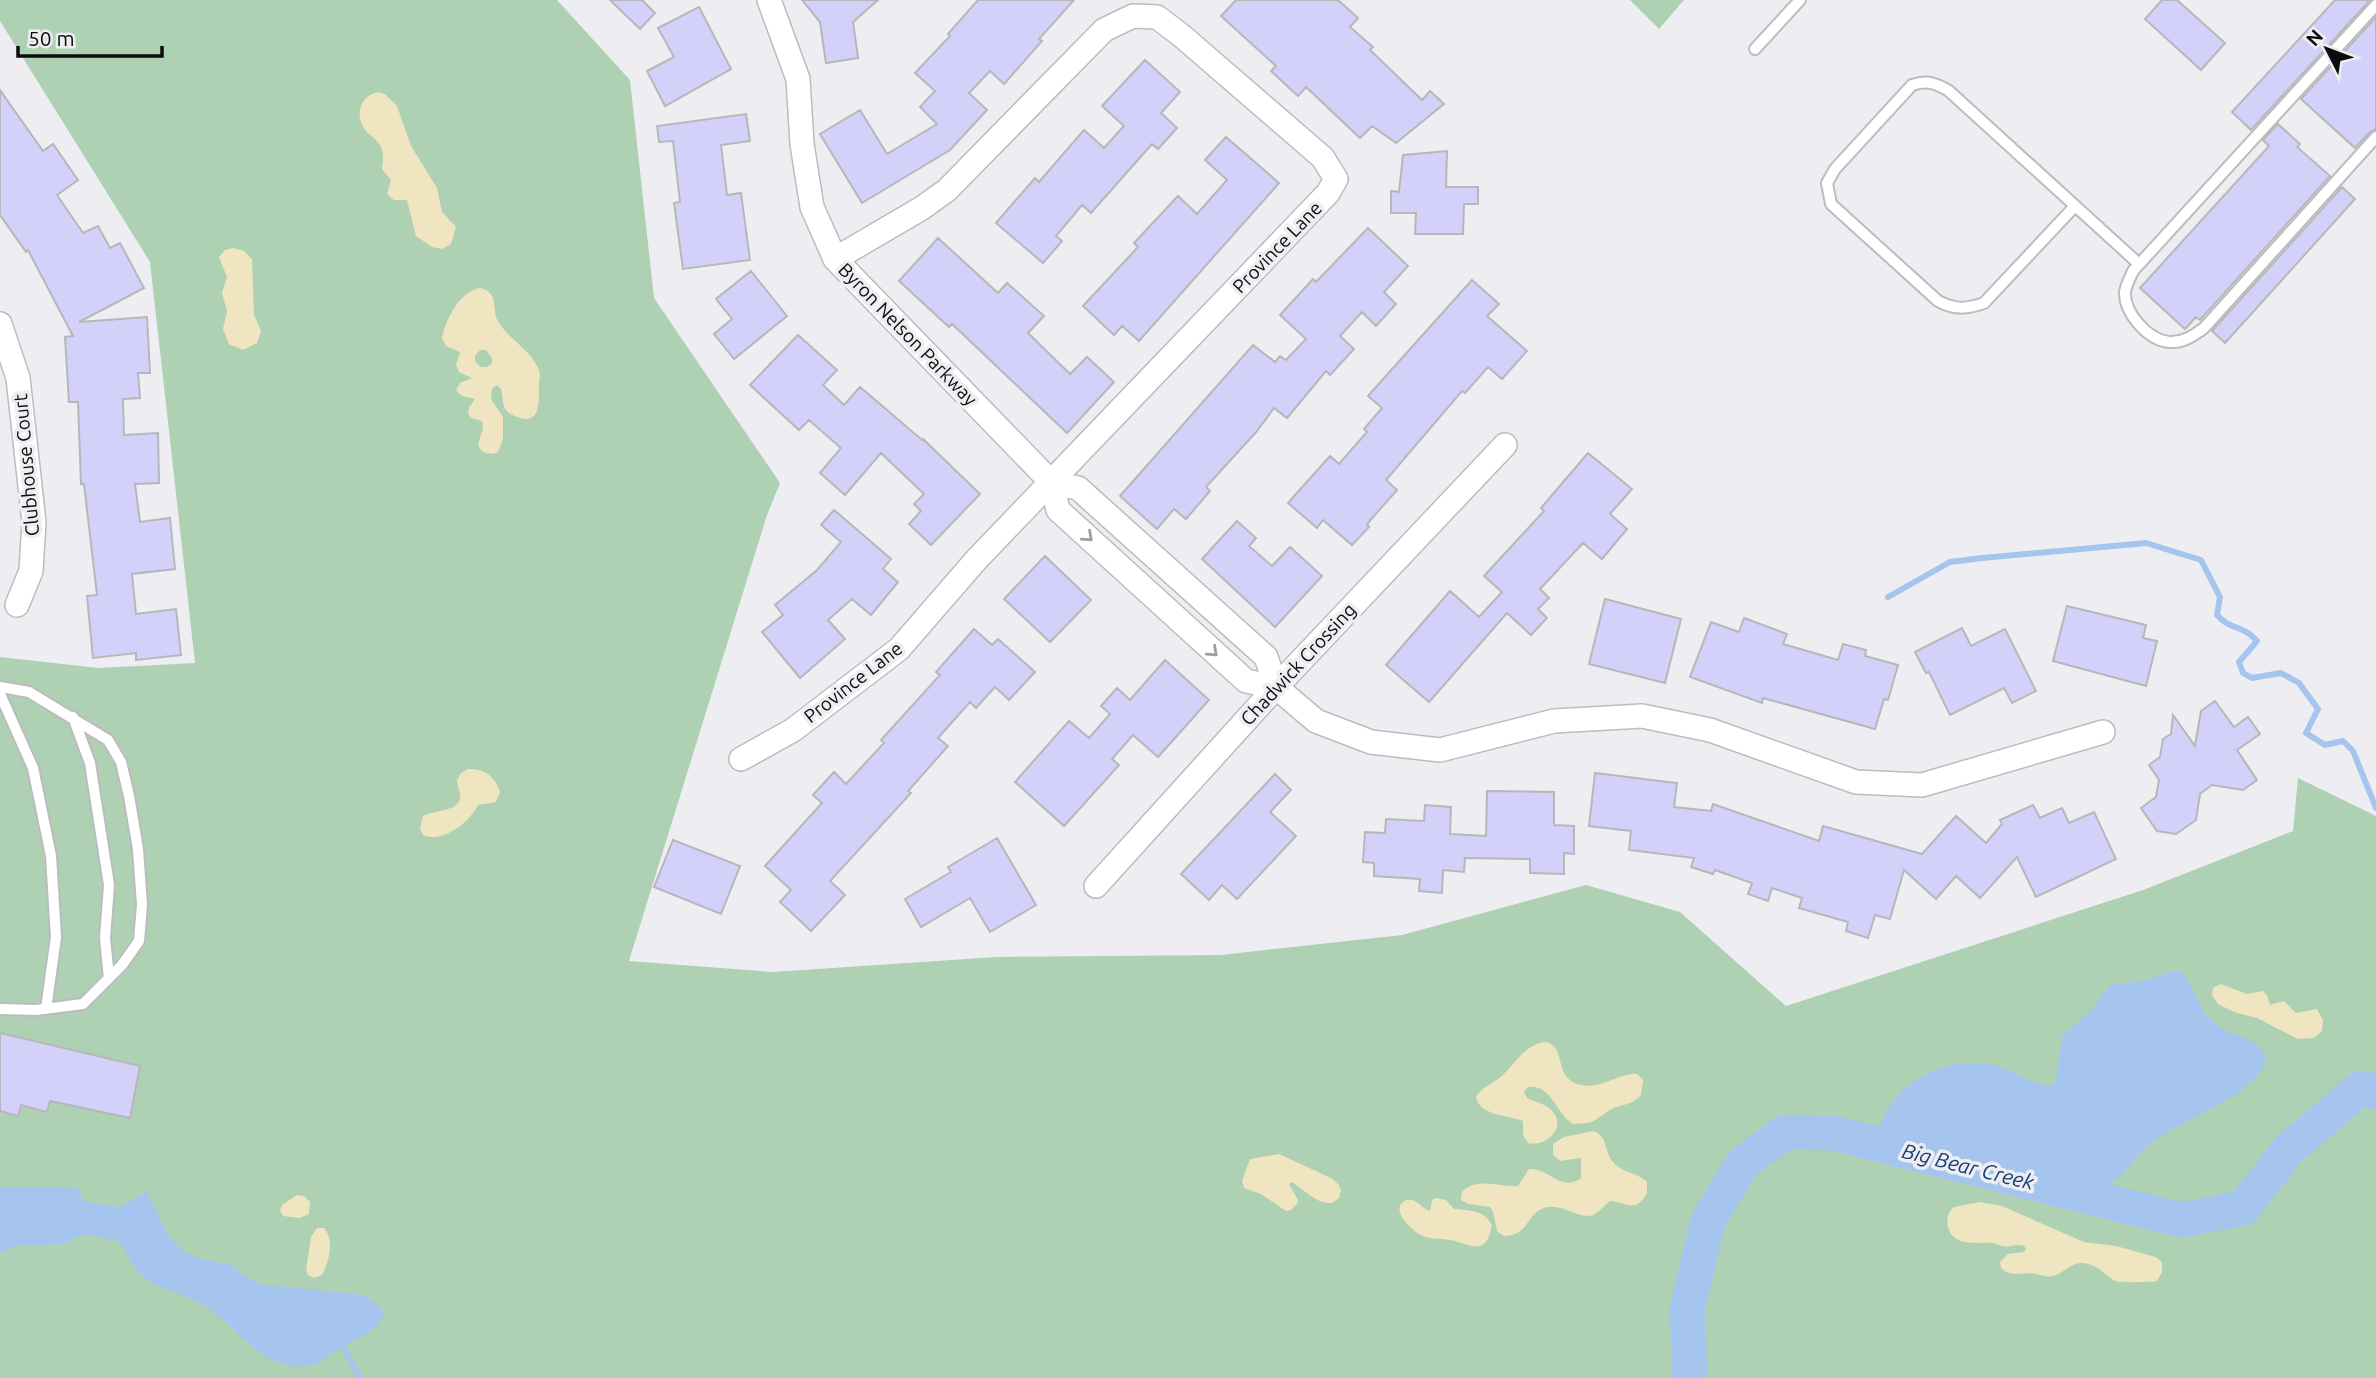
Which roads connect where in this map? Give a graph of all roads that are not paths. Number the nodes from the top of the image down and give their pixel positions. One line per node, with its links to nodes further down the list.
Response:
1 (769, 0): 7 (street, Byron Nelson Parkway)
2 (1800, 0): 4 (lane)
3 (2376, 5): 8 (lane)
4 (1755, 49)
5 (2376, 137): 8 (lane)
6 (2075, 206): 6 (lane); 8 (lane)
7 (835, 259): 11 (street, Byron Nelson Parkway); 11 (street, Province Lane)
8 (2139, 264)
9 (0, 324): 14 (street, Clubhouse Court)
10 (1505, 445): 16 (street, Chadwick Crossing)
11 (1052, 483): 12 (street, Byron Nelson Parkway); 13 (street, Byron Nelson Parkway, one-way to 13); 20 (street, Province Lane)
12 (1171, 572): 13 (street); 16 (street, Byron Nelson Parkway)
13 (1152, 596): 16 (street, Byron Nelson Parkway, one-way to 16)
14 (17, 605)
15 (0, 687): 18 (lane)
16 (1276, 687): 19 (street, Byron Nelson Parkway); 21 (street, Chadwick Crossing)
17 (0, 694): 24 (lane)
18 (73, 717): 22 (lane); 22 (lane)
19 (2103, 732)
20 (741, 759)
21 (1096, 886)
22 (109, 978): 24 (lane)
23 (0, 1009): 24 (lane)
24 (46, 1009)

